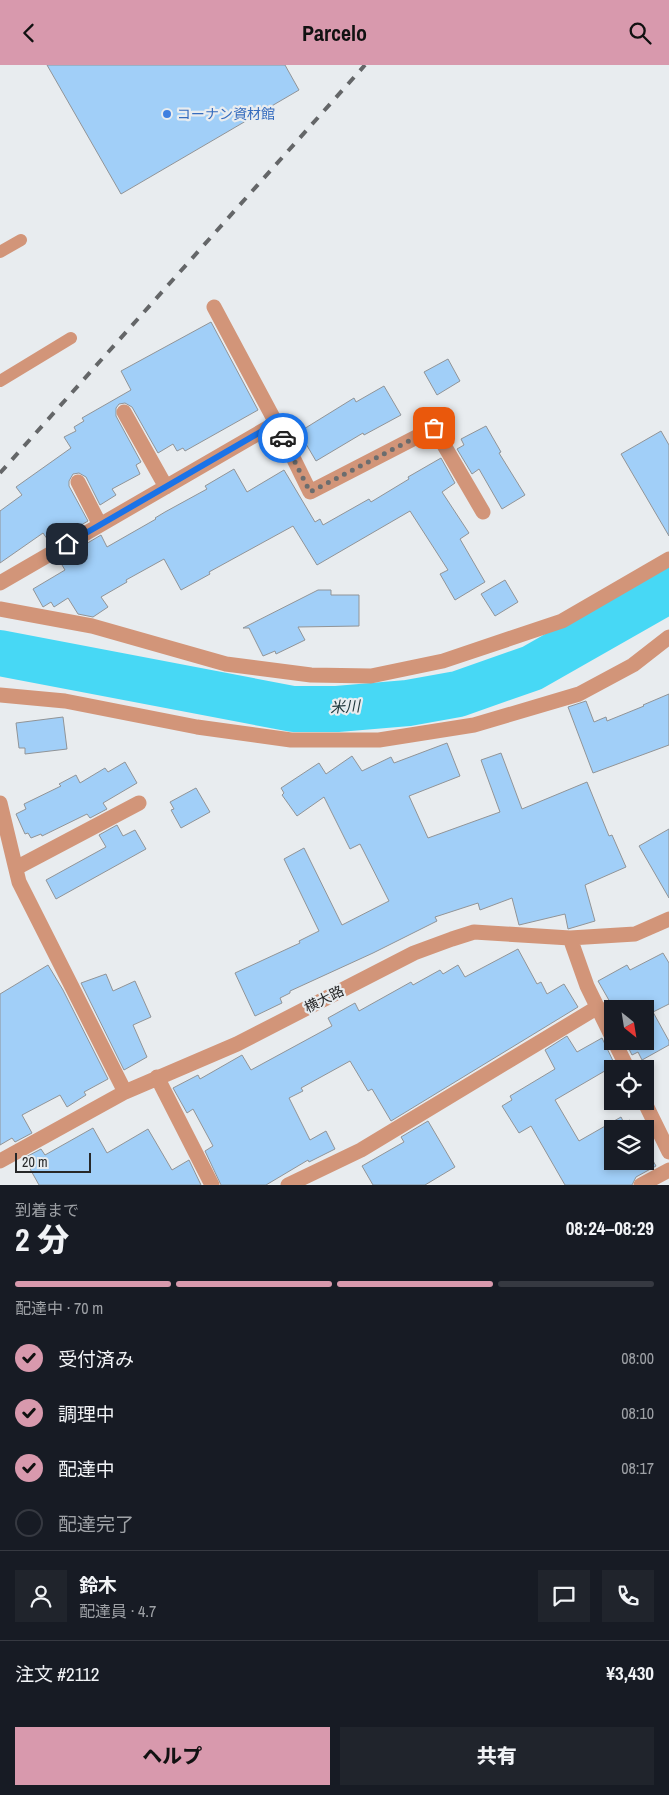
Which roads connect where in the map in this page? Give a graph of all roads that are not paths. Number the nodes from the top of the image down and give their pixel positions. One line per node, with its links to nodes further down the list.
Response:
1 (21, 240): 2 (lane)
2 (0, 252)
3 (214, 307): 7 (street)
4 (71, 339): 5 (lane)
5 (0, 381)
6 (124, 412): 9 (street)
7 (276, 423): 9 (street); 10 (street)
8 (78, 482): 11 (street)
9 (166, 487): 11 (street)
10 (483, 512)
11 (100, 525): 13 (street)
12 (669, 559): 14 (street)
13 (0, 583)
14 (0, 609)
15 (669, 637): 16 (street)
16 (0, 695)
17 (0, 803): 19 (street)
18 (139, 803): 19 (street)
19 (16, 868): 25 (street)
20 (669, 919): 21 (street, 横大路)
21 (570, 938): 22 (street); 24 (street, 横大路)
22 (598, 1007): 23 (street); 31 (street)
23 (604, 1020)
24 (157, 1077): 25 (street, 横大路); 30 (street)
25 (125, 1091): 28 (street, 横大路)
26 (648, 1110): 27 (street)
27 (669, 1152)
28 (0, 1161)
29 (669, 1170): 32 (street)
30 (212, 1185)
31 (288, 1185)
32 (641, 1185)

